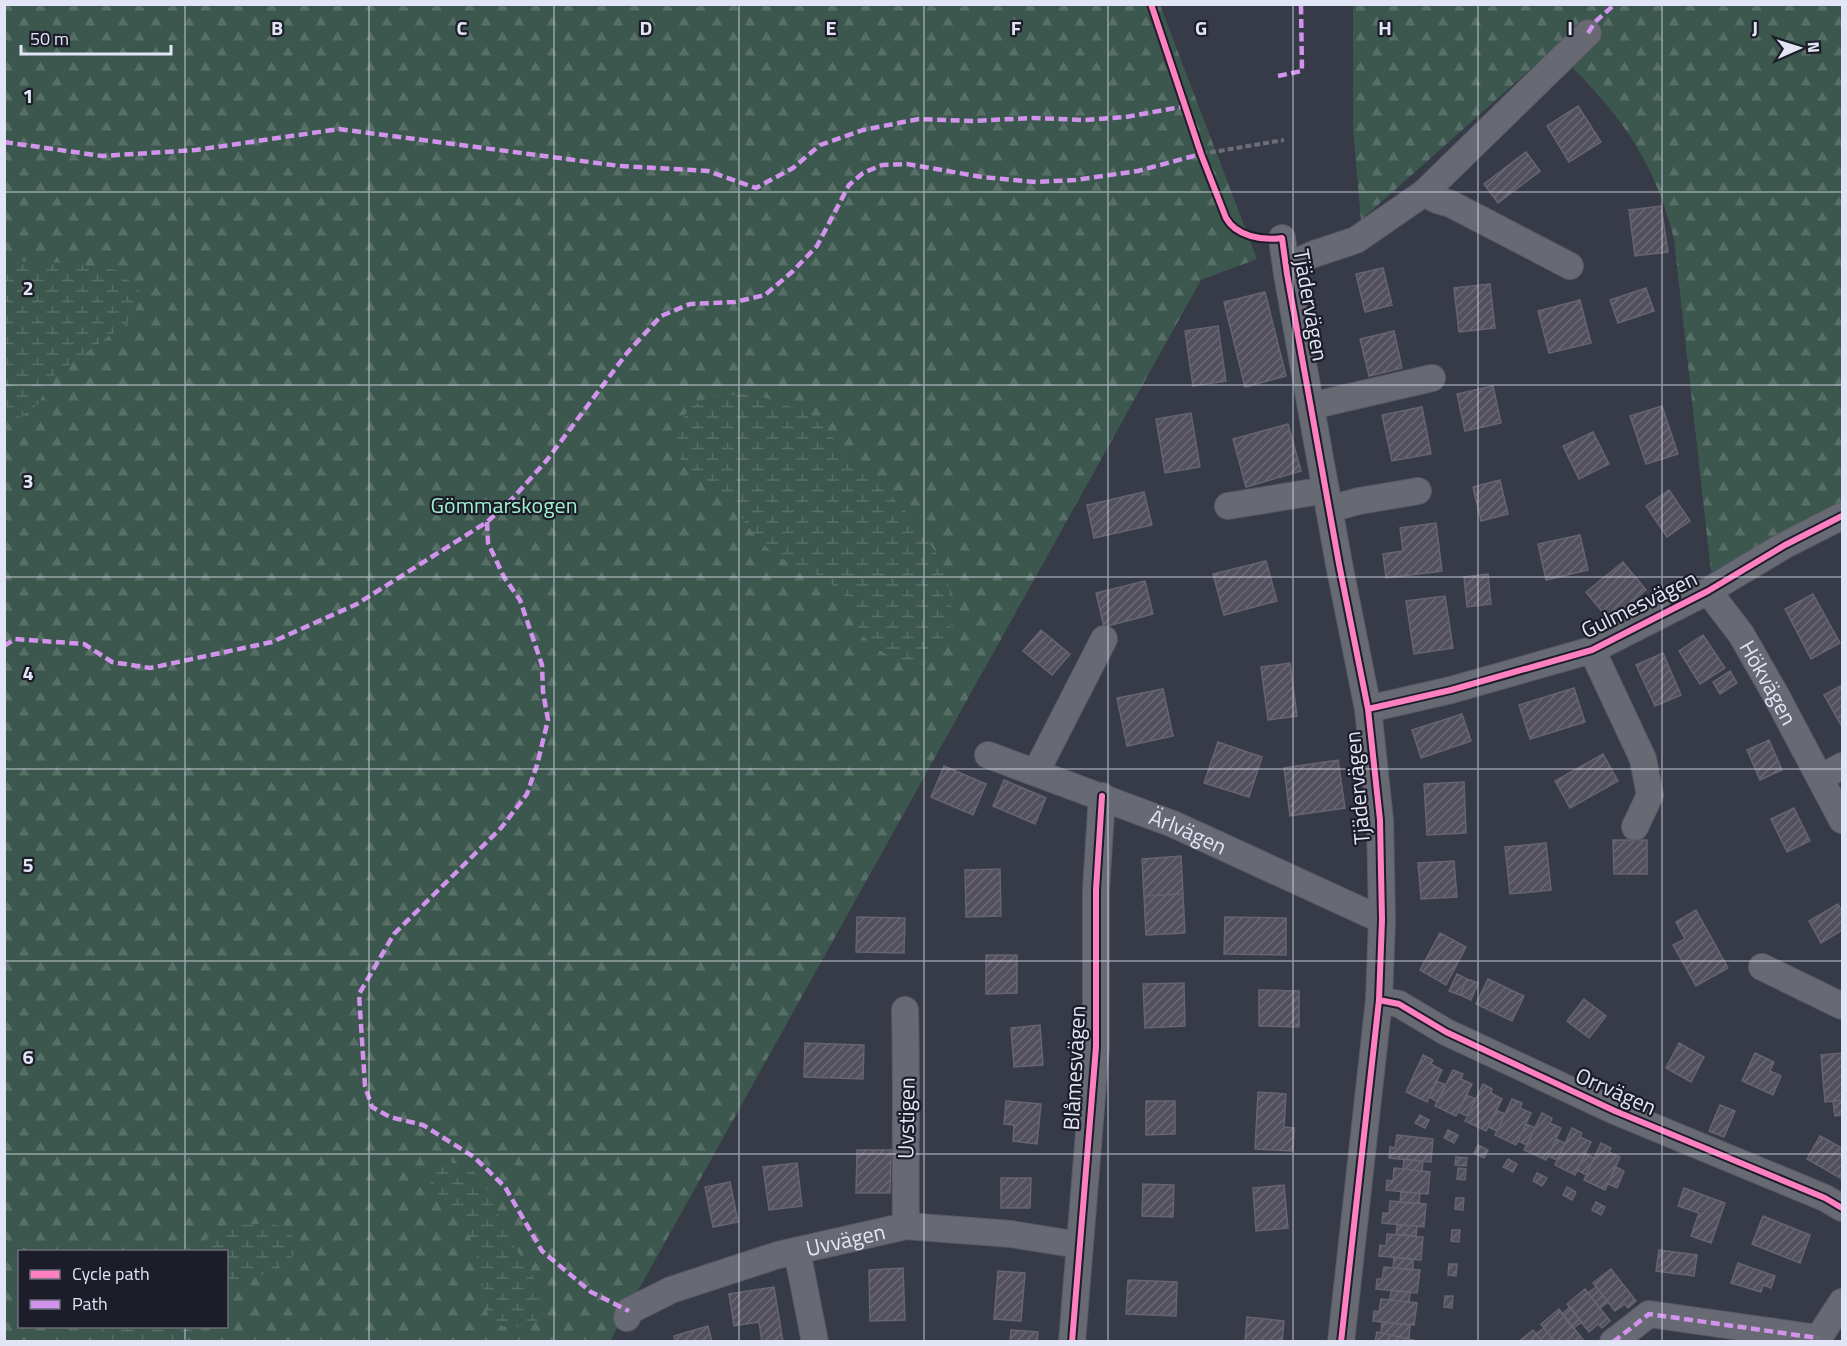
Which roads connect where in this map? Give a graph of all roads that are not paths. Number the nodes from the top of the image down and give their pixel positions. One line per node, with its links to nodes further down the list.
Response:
1 (1588, 33): 2 (street, Tjädervägen)
2 (1424, 193): 4 (street); 5 (street, Tjädervägen)
3 (1282, 238): 5 (street, Tjädervägen)
4 (1570, 266)
5 (1287, 274): 7 (street, Tjädervägen)
6 (1432, 378): 7 (street)
7 (1311, 406): 9 (street, Tjädervägen)
8 (1418, 491): 9 (street)
9 (1327, 499): 10 (street); 15 (street, Tjädervägen)
10 (1228, 506)
11 (1842, 516): 12 (street, Gulmesvägen)
12 (1708, 591): 14 (street, Gulmesvägen); 19 (street, Hökvägen)
13 (1104, 639): 18 (street)
14 (1592, 650): 15 (street, Gulmesvägen); 22 (street, Gulmesvägen)
15 (1368, 709): 23 (street, Tjädervägen)
16 (988, 755): 18 (street, Ärlvägen)
17 (1842, 766): 19 (street)
18 (1036, 772): 20 (street, Ärlvägen)
19 (1820, 778): 21 (street, Hökvägen)
20 (1102, 796): 23 (street, Ärlvägen); 30 (street, Blåmesvägen)
21 (1842, 820)
22 (1635, 827)
23 (1382, 920): 25 (street, Tjädervägen)
24 (1762, 967): 26 (street)
25 (1379, 1000): 28 (street, Orrvägen); 37 (street, Tjädervägen)
26 (1842, 1006)
27 (905, 1010): 29 (street, Uvstigen)
28 (1842, 1208)
29 (906, 1226): 30 (street, Uvvägen); 31 (street, Uvvägen)
30 (1079, 1245): 36 (street, Blåmesvägen)
31 (797, 1251): 33 (street, Uvvägen); 35 (street)
32 (1842, 1302): 34 (street)
33 (628, 1315)
34 (1817, 1340): 38 (street)
35 (815, 1341)
36 (1072, 1341)
37 (1341, 1341)
38 (1613, 1341)

